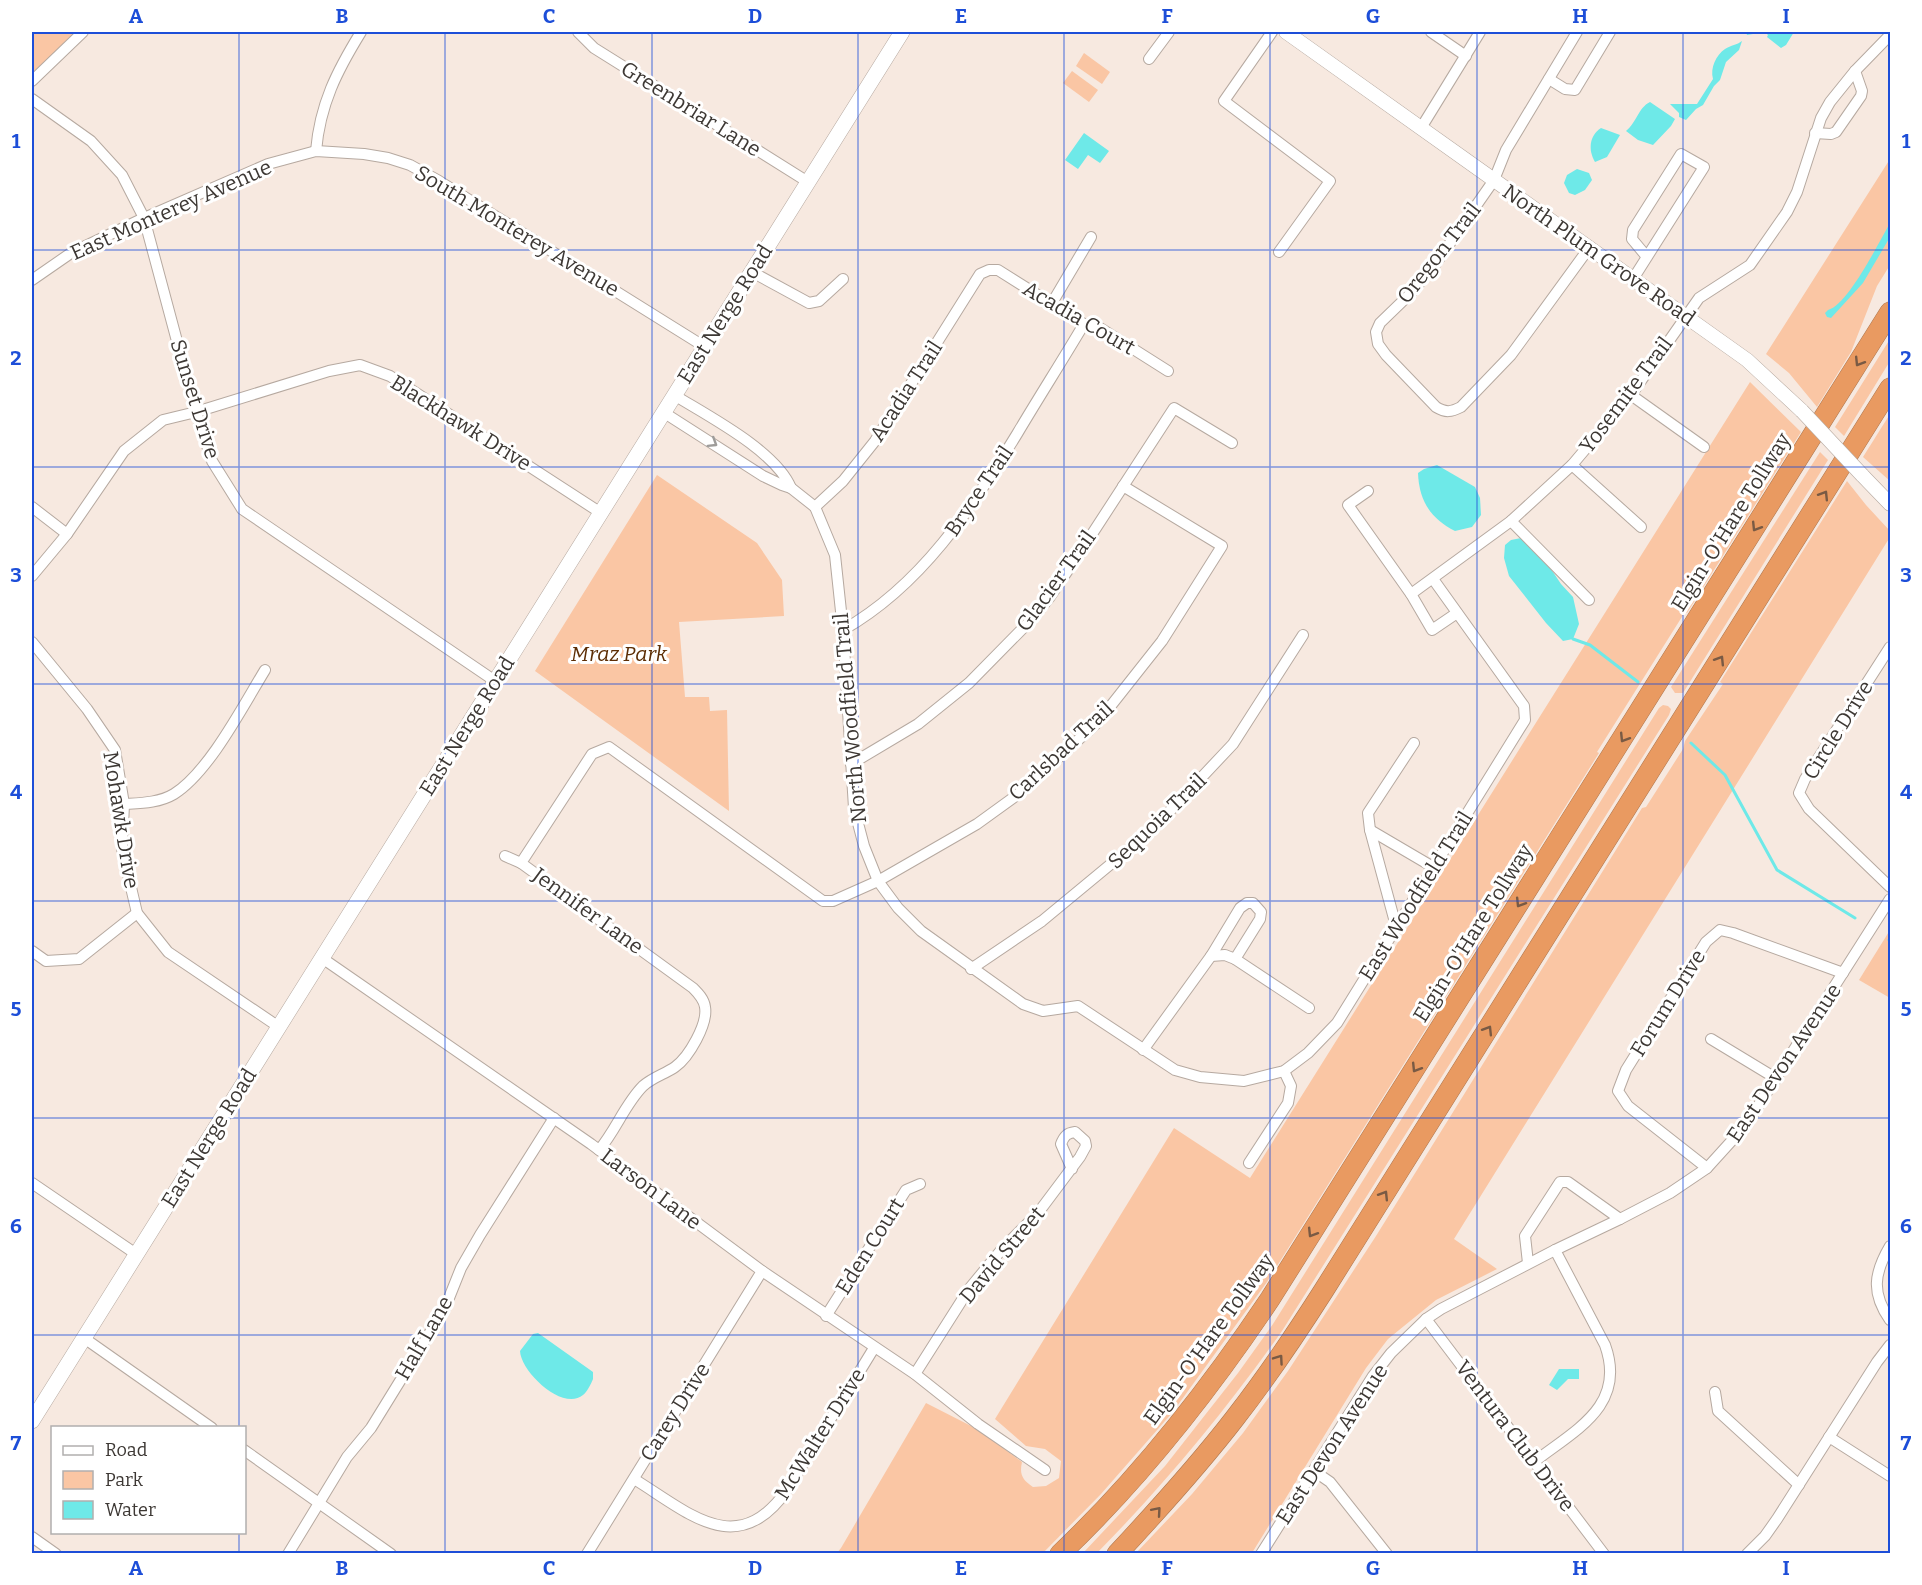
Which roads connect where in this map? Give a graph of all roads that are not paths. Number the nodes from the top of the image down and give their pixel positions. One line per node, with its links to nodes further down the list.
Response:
1 (83, 32): 17 (street)
2 (361, 32): 21 (street)
3 (578, 32): 23 (street, Greenbriar Lane)
4 (902, 32): 23 (main road, East Nerge Road)
5 (1169, 32): 14 (street)
6 (1272, 32): 27 (street)
7 (1286, 32): 19 (street, North Plum Grove Road)
8 (1431, 32): 13 (street)
9 (1480, 32): 13 (street)
10 (1577, 32): 16 (street, Oregon Trail)
11 (1610, 32): 16 (street)
12 (1890, 35): 15 (street, Yosemite Trail)
13 (1466, 56): 19 (street)
14 (1149, 59)
15 (1855, 71): 20 (street, Yosemite Trail); 20 (street)
16 (1549, 79): 22 (street, Oregon Trail)
17 (32, 81)
18 (32, 99): 24 (street, Sunset Drive)
19 (1421, 128): 22 (street, North Plum Grove Road)
20 (1815, 133): 36 (street, Yosemite Trail)
21 (316, 151): 24 (street, East Monterey Avenue); 38 (street, South Monterey Avenue)
22 (1494, 180): 26 (street, North Plum Grove Road); 26 (street, Oregon Trail)
23 (808, 182): 30 (main road, East Nerge Road)
24 (144, 218): 33 (street, East Monterey Avenue); 43 (street, Sunset Drive)
25 (1091, 237): 34 (street)
26 (1589, 248): 32 (street, North Plum Grove Road)
27 (1279, 252)
28 (1647, 257): 28 (street); 32 (street)
29 (989, 270): 34 (street, Acadia Court); 53 (street, Acadia Trail)
30 (752, 272): 31 (street); 38 (main road, East Nerge Road)
31 (843, 279)
32 (1633, 279): 36 (street, North Plum Grove Road)
33 (32, 280)
34 (1052, 303): 37 (street, Acadia Court)
35 (1890, 312): 130 (highway, Elgin-O'Hare Tollway, one-way to 130)
36 (1685, 316): 42 (street, Yosemite Trail); 51 (street, North Plum Grove Road, bridge)
37 (1084, 324): 39 (street, Acadia Court); 63 (street, Bryce Trail)
38 (705, 347): 41 (main road, East Nerge Road)
39 (1168, 371)
40 (1890, 388): 131 (highway, one-way to 40)
41 (674, 395): 44 (main road, East Nerge Road); 49 (street, North Woodfield Trail)
42 (1631, 395): 46 (street); 47 (street, Yosemite Trail)
43 (196, 412): 54 (street, Blackhawk Drive); 57 (street, Blackhawk Drive); 68 (street, Sunset Drive)
44 (663, 412): 49 (street, North Woodfield Trail, one-way to 49); 54 (main road, East Nerge Road)
45 (1232, 443): 48 (street, Glacier Trail)
46 (1704, 447)
47 (1572, 465): 55 (street, Yosemite Trail); 56 (street)
48 (1123, 486): 70 (street, Glacier Trail); 76 (street, Carlsbad Trail)
49 (791, 488): 53 (street, North Woodfield Trail)
50 (1368, 490): 60 (street)
51 (1890, 504)
52 (32, 507): 57 (street)
53 (815, 507): 63 (street, North Woodfield Trail)
54 (601, 513): 68 (main road, East Nerge Road)
55 (1511, 521): 59 (street, Yosemite Trail); 61 (street)
56 (1641, 527)
57 (67, 534): 58 (street, Blackhawk Drive)
58 (32, 576)
59 (1433, 579): 60 (street, Yosemite Trail); 62 (street)
60 (1411, 594): 62 (street)
61 (1589, 600)
62 (1457, 613): 75 (street, East Woodfield Trail)
63 (843, 630): 70 (street, North Woodfield Trail)
64 (1304, 635): 85 (street, Sequoia Trail)
65 (32, 642): 71 (street, Mohawk Drive)
66 (1890, 647): 77 (street, Circle Drive)
67 (265, 670): 71 (street)
68 (495, 681): 83 (main road, East Nerge Road)
69 (1414, 743): 72 (street)
70 (851, 764): 76 (street, North Woodfield Trail)
71 (124, 804): 79 (street, Mohawk Drive)
72 (1370, 830): 75 (street); 80 (street)
73 (505, 856): 74 (street)
74 (522, 863): 76 (street, Jennifer Lane); 94 (street, Jennifer Lane)
75 (1433, 867): 80 (street, East Woodfield Trail)
76 (878, 881): 85 (street, North Woodfield Trail)
77 (1890, 888)
78 (1890, 898): 86 (street, East Devon Avenue)
79 (136, 914): 81 (street); 88 (street, Mohawk Drive)
80 (1396, 926): 91 (street, East Woodfield Trail)
81 (32, 951)
82 (1211, 956): 84 (street); 84 (street); 90 (street)
83 (322, 958): 88 (main road, East Nerge Road); 93 (street, Larson Lane)
84 (1235, 960): 87 (street)
85 (971, 969): 90 (street, North Woodfield Trail)
86 (1843, 973): 92 (street, East Devon Avenue); 97 (street, Forum Drive)
87 (1310, 1008)
88 (279, 1027): 103 (main road, East Nerge Road)
89 (1712, 1039): 92 (street)
90 (1143, 1050): 91 (street, North Woodfield Trail)
91 (1284, 1071): 95 (street)
92 (1777, 1079): 97 (street, East Devon Avenue)
93 (554, 1118): 94 (street, Larson Lane); 124 (street, Half Lane)
94 (599, 1150): 105 (street, Larson Lane)
95 (1249, 1163)
96 (1072, 1168): 112 (street, David Street)
97 (1707, 1168): 100 (street, East Devon Avenue)
98 (32, 1184): 103 (street)
99 (920, 1184): 106 (street, Eden Court)
100 (1620, 1219): 102 (street, East Devon Avenue); 104 (street)
101 (1890, 1246): 108 (street)
102 (1555, 1250): 104 (street, East Devon Avenue); 118 (street)
103 (136, 1254): 109 (main road, East Nerge Road)
104 (1528, 1263): 107 (street, East Devon Avenue)
105 (762, 1271): 106 (street, Larson Lane); 122 (street, Carey Drive)
106 (826, 1316): 111 (street, Larson Lane)
107 (1425, 1319): 118 (street, Ventura Club Drive); 120 (street, East Devon Avenue)
108 (1890, 1320)
109 (84, 1338): 114 (main road, East Nerge Road); 115 (street)
110 (1890, 1345): 116 (street)
111 (874, 1348): 112 (street, Larson Lane); 122 (street, McWalter Drive)
112 (915, 1374): 119 (street, Larson Lane)
113 (1715, 1392): 123 (street)
114 (32, 1421)
115 (209, 1426)
116 (1829, 1437): 121 (street); 123 (street)
117 (246, 1451): 124 (street)
118 (1534, 1462): 134 (street, Ventura Club Drive)
119 (1046, 1470)
120 (1314, 1471): 132 (street, East Devon Avenue); 133 (street)
121 (1890, 1476)
122 (634, 1479): 129 (street, Carey Drive)
123 (1799, 1485): 135 (street)
124 (319, 1502): 127 (street, Half Lane); 128 (street)
125 (32, 1537): 126 (street)
126 (56, 1554)
127 (288, 1554)
128 (391, 1554)
129 (587, 1554)
130 (1060, 1554)
131 (1117, 1554)
132 (1261, 1554)
133 (1387, 1554)
134 (1604, 1554)
135 (1747, 1554)

